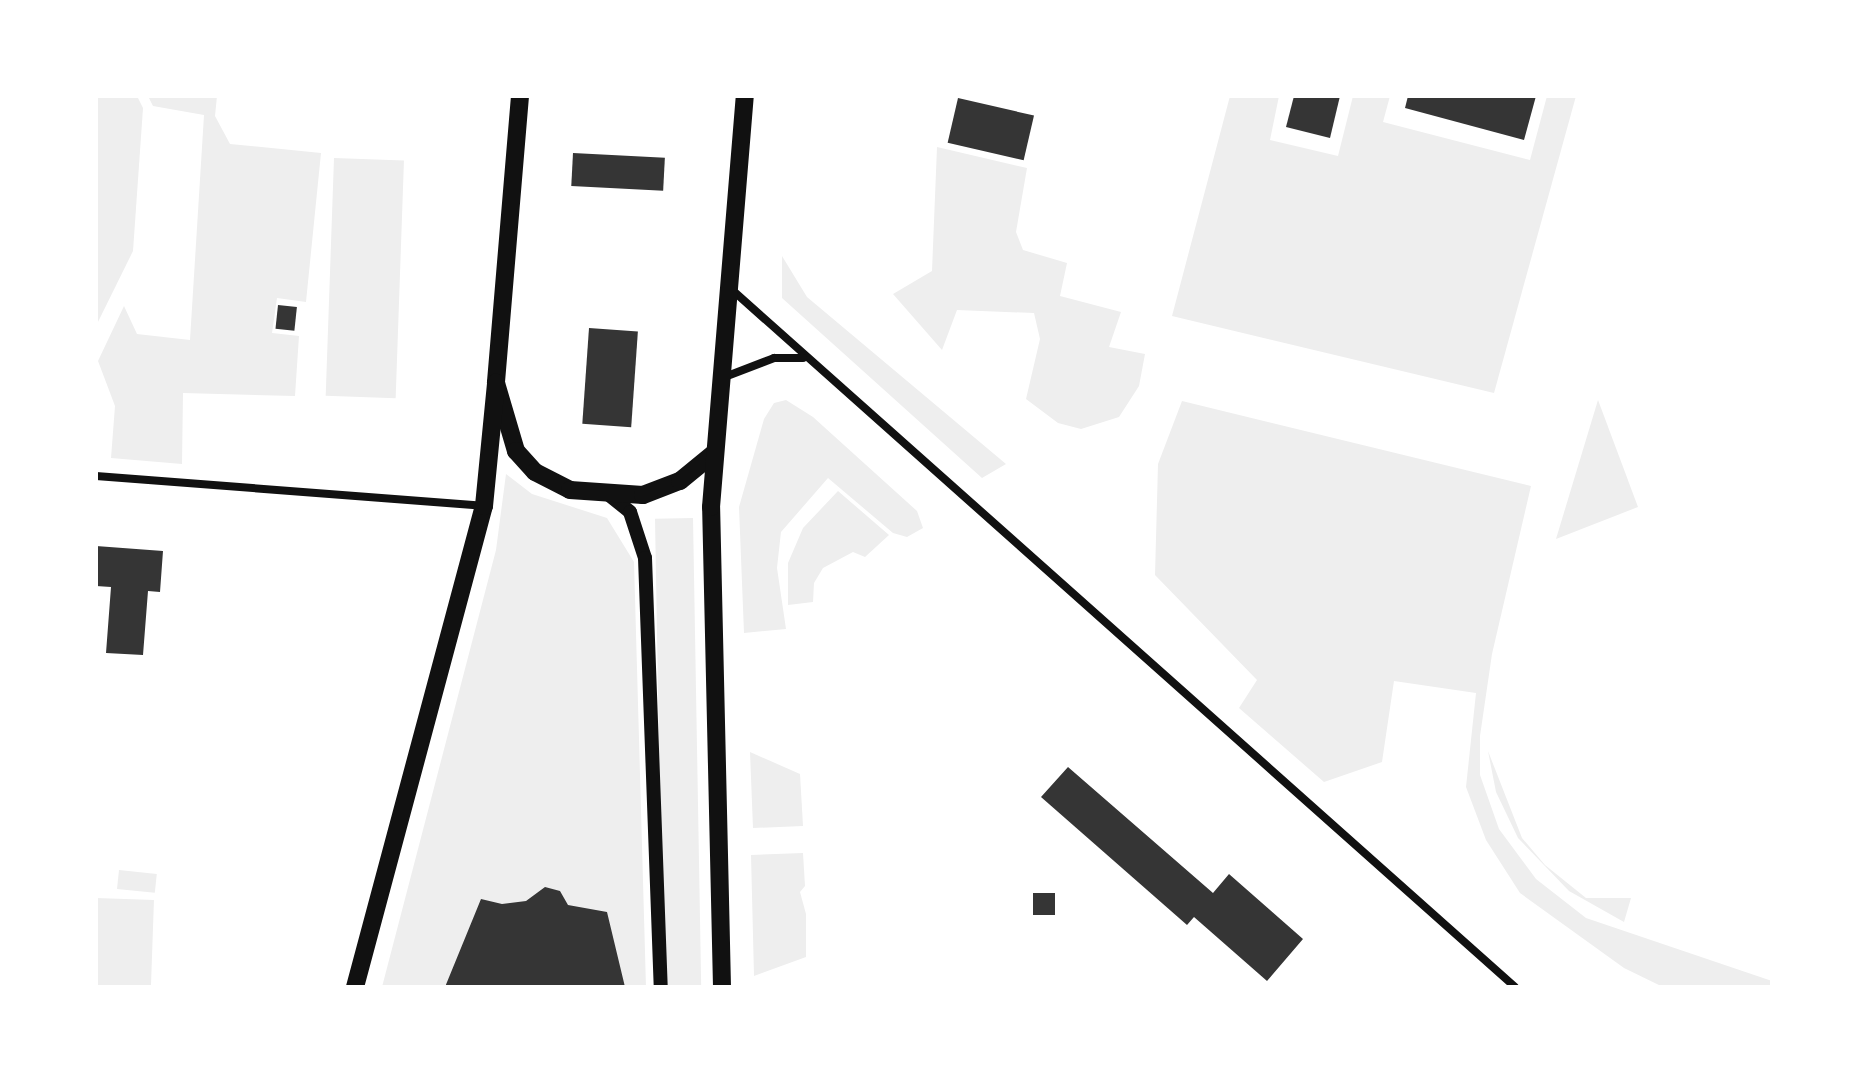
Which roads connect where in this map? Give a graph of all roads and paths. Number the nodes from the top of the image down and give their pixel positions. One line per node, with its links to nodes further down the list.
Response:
1 (520, 96): 6 (main road)
2 (745, 96): 3 (main road)
3 (729, 288): 4 (street); 5 (main road)
4 (804, 358): 5 (street); 14 (street)
5 (722, 378): 7 (main road)
6 (496, 383): 9 (main road); 10 (main road)
7 (713, 454): 9 (main road); 13 (main road)
8 (96, 476): 10 (street)
9 (608, 494): 12 (street)
10 (484, 506): 11 (main road)
11 (355, 987)
12 (661, 987)
13 (722, 987)
14 (1515, 987)

